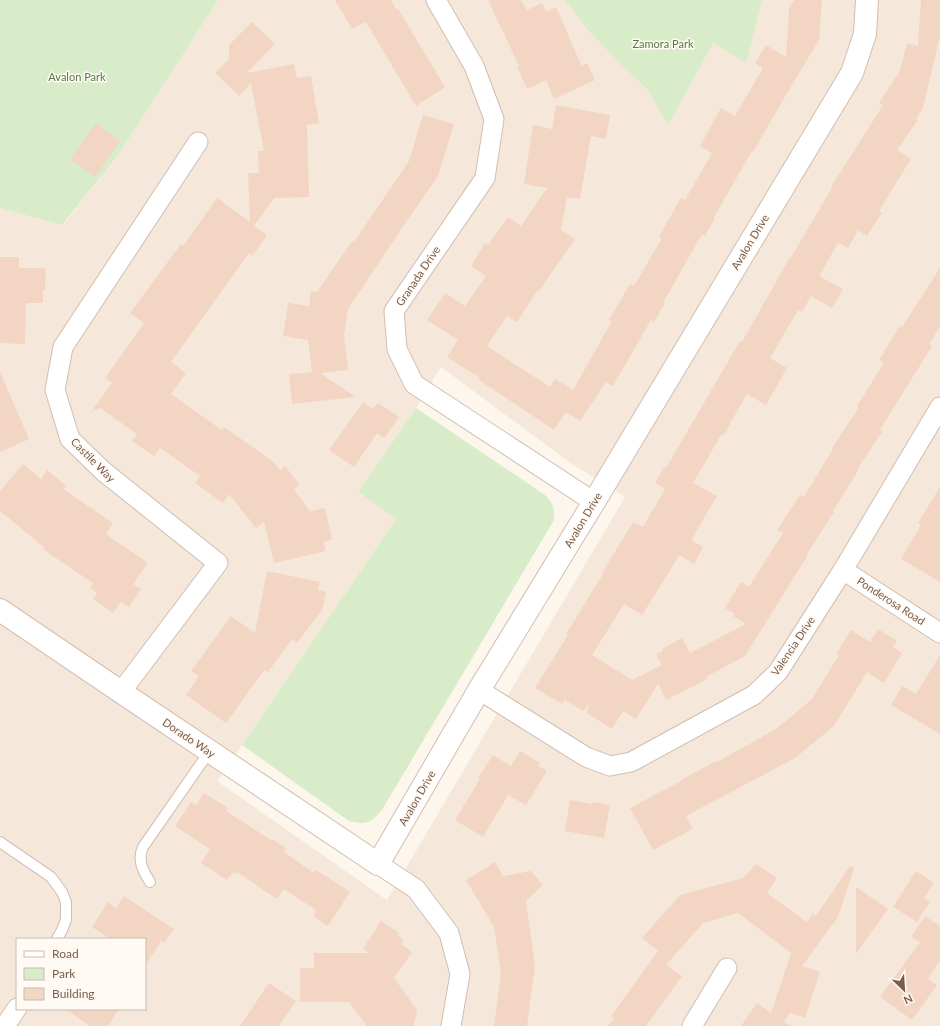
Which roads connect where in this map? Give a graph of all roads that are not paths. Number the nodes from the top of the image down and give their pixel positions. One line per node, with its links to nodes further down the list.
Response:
1 (436, 0): 5 (street, Granada Drive)
2 (867, 0): 5 (street, Avalon Drive)
3 (198, 142): 10 (street, Castile Way)
4 (940, 407): 6 (street, Valencia Drive)
5 (594, 502): 9 (street, Avalon Drive)
6 (843, 570): 8 (street, Ponderosa Road); 9 (street, Valencia Drive)
7 (0, 610): 10 (street, Dorado Way)
8 (940, 633)
9 (479, 690): 13 (street, Avalon Drive)
10 (121, 692): 11 (street, Dorado Way)
11 (209, 752): 13 (street, Dorado Way); 14 (lane)
12 (0, 842): 15 (lane)
13 (378, 864): 19 (street)
14 (150, 882)
15 (58, 938)
16 (727, 968): 20 (street)
17 (16, 1010): 18 (street)
18 (5, 1026)
19 (451, 1026)
20 (692, 1026)

